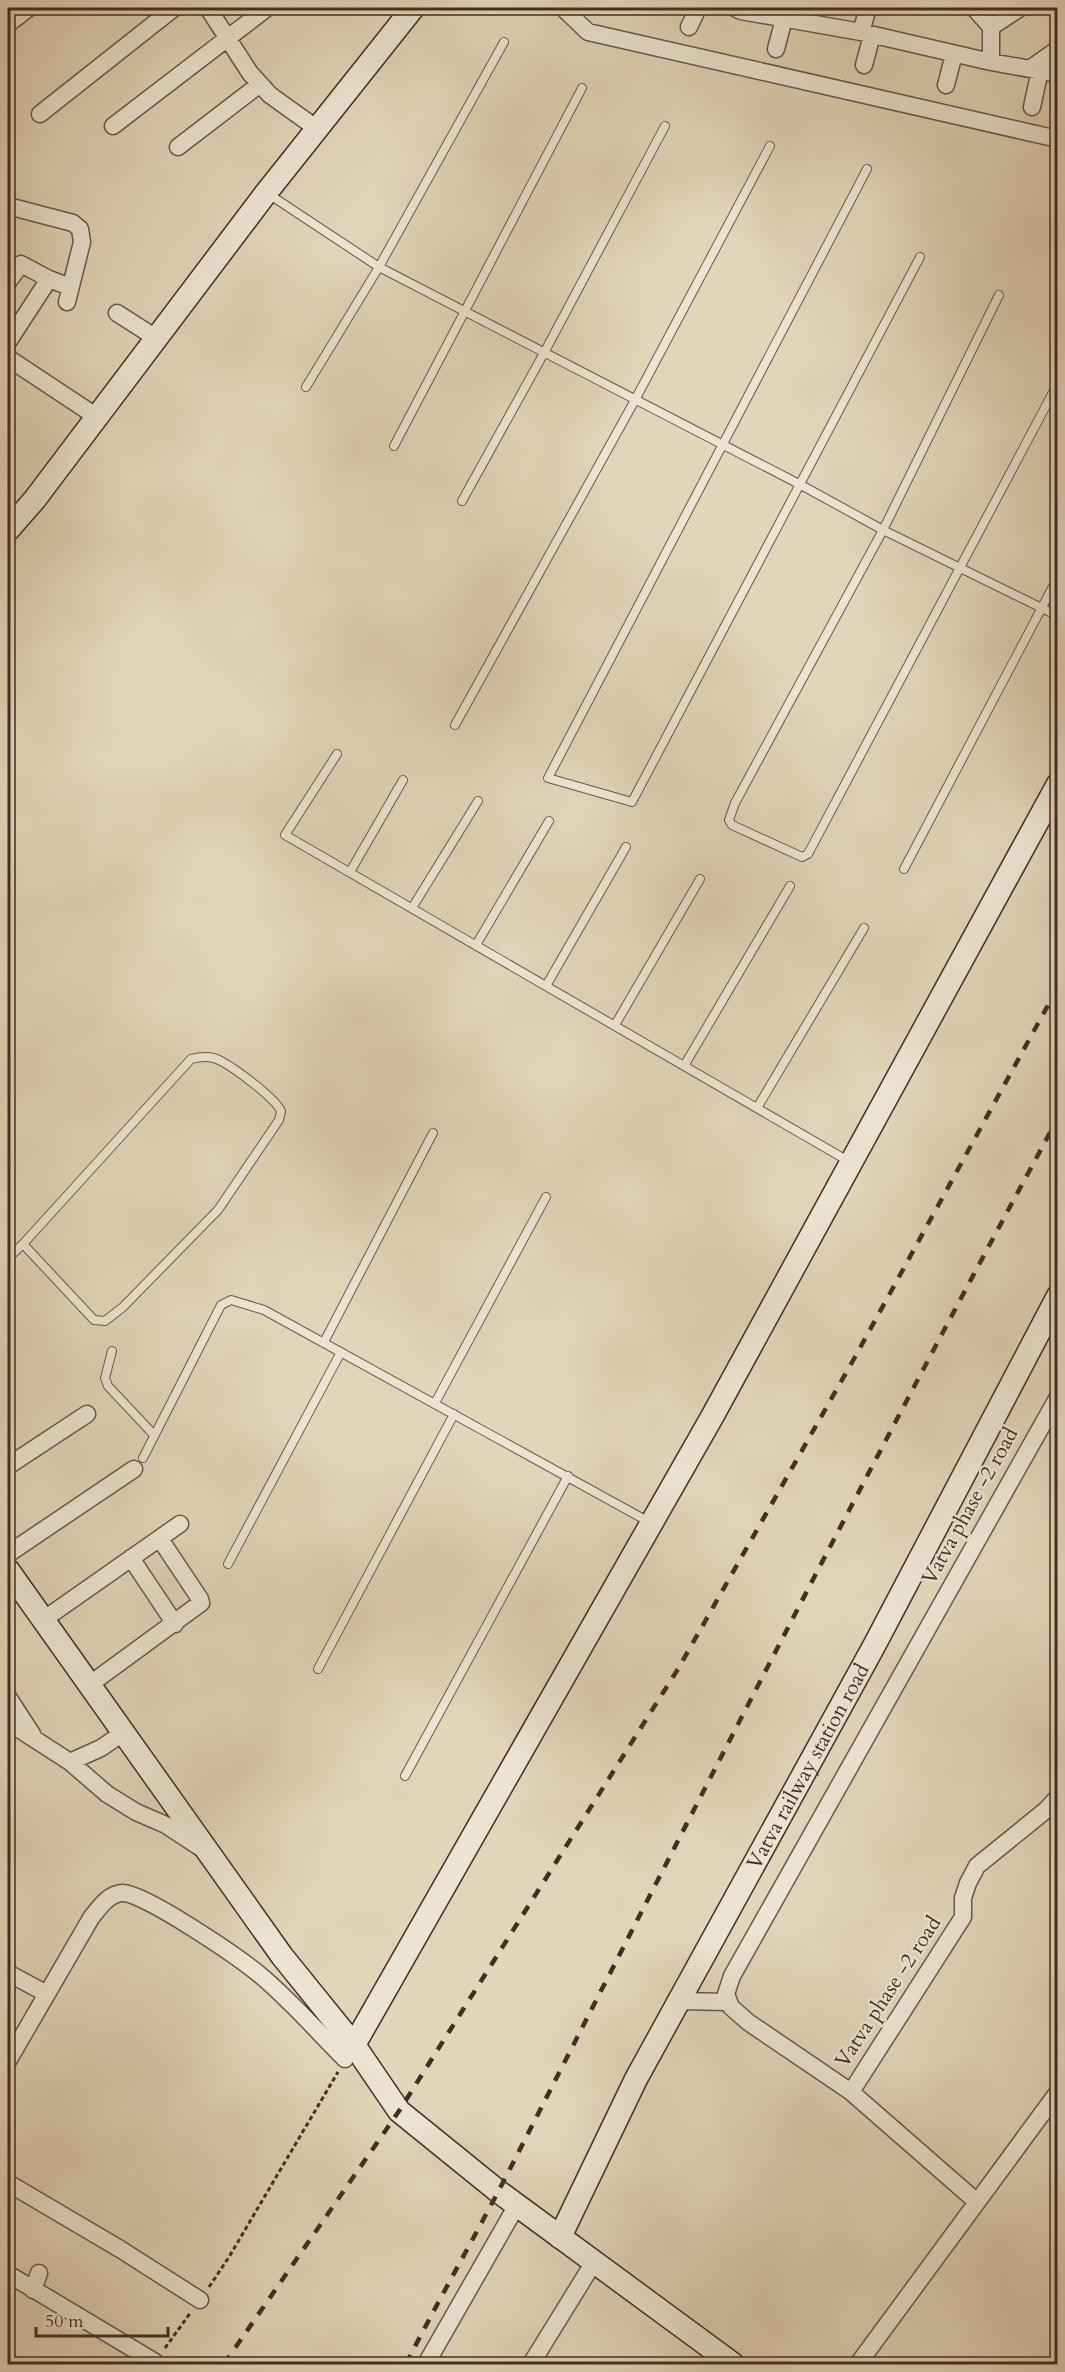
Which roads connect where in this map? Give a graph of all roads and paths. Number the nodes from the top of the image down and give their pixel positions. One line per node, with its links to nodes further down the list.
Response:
1 (29, 8): 13 (street)
2 (174, 8): 30 (street)
3 (208, 8): 17 (street)
4 (267, 8): 17 (street)
5 (413, 8): 33 (street)
6 (698, 8): 14 (street)
7 (868, 8): 16 (street)
8 (972, 8): 15 (street)
9 (1020, 8): 15 (street)
10 (740, 9): 12 (street)
11 (572, 11): 34 (street)
12 (784, 19): 16 (street); 19 (street)
13 (8, 24)
14 (689, 27)
15 (991, 27): 22 (street)
16 (867, 34): 21 (street); 23 (street)
17 (227, 37): 26 (street); 31 (street)
18 (504, 42): 41 (lane)
19 (776, 49)
20 (1058, 49): 24 (street)
21 (954, 54): 22 (street); 27 (street)
22 (991, 62): 24 (street)
23 (864, 65)
24 (1035, 69): 25 (street); 29 (street)
25 (1058, 74)
26 (260, 84): 33 (street); 36 (street)
27 (946, 85)
28 (582, 88): 45 (lane)
29 (1032, 106)
30 (40, 114)
31 (113, 126)
32 (665, 126): 49 (lane)
33 (316, 128): 38 (street)
34 (1058, 139)
35 (770, 146): 53 (lane)
36 (178, 147)
37 (867, 169): 55 (lane)
38 (266, 193): 41 (lane); 47 (street)
39 (8, 206): 42 (street)
40 (920, 257): 57 (lane)
41 (380, 267): 45 (lane); 52 (lane)
42 (49, 279): 43 (street); 48 (street)
43 (8, 282)
44 (999, 295): 60 (lane)
45 (464, 312): 49 (lane); 56 (lane)
46 (117, 313): 47 (street)
47 (156, 339): 54 (street)
48 (8, 342)
49 (544, 353): 53 (lane); 58 (lane)
50 (8, 358): 54 (street)
51 (1058, 383): 61 (lane)
52 (306, 387)
53 (635, 400): 55 (lane); 65 (lane)
54 (97, 417): 59 (street)
55 (722, 444): 57 (lane); 57 (lane)
56 (394, 446)
57 (801, 485): 60 (lane)
58 (462, 501)
59 (8, 530)
60 (883, 530): 61 (lane); 61 (lane)
61 (959, 567): 63 (lane)
62 (1058, 577): 63 (lane)
63 (1042, 608): 64 (lane); 72 (lane)
64 (1058, 615)
65 (455, 725)
66 (337, 754): 73 (lane)
67 (403, 780): 73 (lane)
68 (1058, 784): 84 (street)
69 (478, 801): 76 (lane)
70 (549, 820): 78 (lane)
71 (626, 847): 79 (lane)
72 (904, 869)
73 (350, 872): 76 (lane)
74 (700, 879): 80 (lane)
75 (790, 886): 81 (lane)
76 (412, 908): 78 (lane)
77 (864, 928): 82 (lane)
78 (476, 945): 79 (lane)
79 (546, 986): 80 (lane)
80 (615, 1025): 81 (lane)
81 (684, 1066): 82 (lane)
82 (757, 1108): 84 (lane)
83 (433, 1133): 89 (lane)
84 (851, 1162): 100 (street)
85 (546, 1197): 93 (lane)
86 (23, 1244): 86 (lane); 87 (lane)
87 (8, 1258)
88 (1058, 1296): 121 (street, Vatva railway station road)
89 (324, 1342): 91 (lane); 96 (lane)
90 (112, 1351): 96 (lane)
91 (341, 1352): 93 (lane); 105 (lane)
92 (1058, 1397): 122 (street, Vatva phase -2 road)
93 (435, 1403): 95 (lane)
94 (87, 1414): 98 (street)
95 (454, 1414): 99 (lane); 109 (lane)
96 (154, 1435): 97 (lane)
97 (138, 1463): 103 (street)
98 (8, 1466)
99 (567, 1476): 100 (lane); 116 (lane)
100 (652, 1523): 124 (street)
101 (180, 1524): 102 (street)
102 (160, 1539): 104 (street); 108 (street)
103 (8, 1554)
104 (131, 1558): 107 (street); 108 (street)
105 (228, 1564)
106 (8, 1570): 107 (street)
107 (43, 1620): 110 (street)
108 (175, 1624): 110 (street)
109 (318, 1669)
110 (89, 1685): 113 (street)
111 (8, 1697): 114 (street)
112 (8, 1722): 114 (street)
113 (123, 1733): 115 (street); 118 (street)
114 (37, 1741): 115 (street)
115 (70, 1762): 118 (street)
116 (405, 1776)
117 (1058, 1797): 125 (street, Vatva phase -2 road)
118 (207, 1852): 124 (street)
119 (8, 1973): 120 (street)
120 (47, 1994): 123 (street); 124 (street)
121 (679, 2001): 122 (street); 130 (street, Vatva railway station road)
122 (727, 2002): 125 (street, Vatva phase -2 road)
123 (10, 2051)
124 (350, 2052): 129 (street); 135 (path)
125 (851, 2092): 128 (street)
126 (1058, 2092): 128 (street)
127 (8, 2183): 135 (street)
128 (977, 2202): 140 (street)
129 (517, 2205): 130 (street); 138 (street)
130 (560, 2237): 131 (street)
131 (594, 2262): 136 (street); 139 (street)
132 (39, 2273): 134 (street)
133 (8, 2274): 134 (street)
134 (33, 2290): 137 (street)
135 (200, 2300): 137 (path)
136 (720, 2361)
137 (155, 2362)
138 (426, 2364)
139 (531, 2364)
140 (858, 2364)

